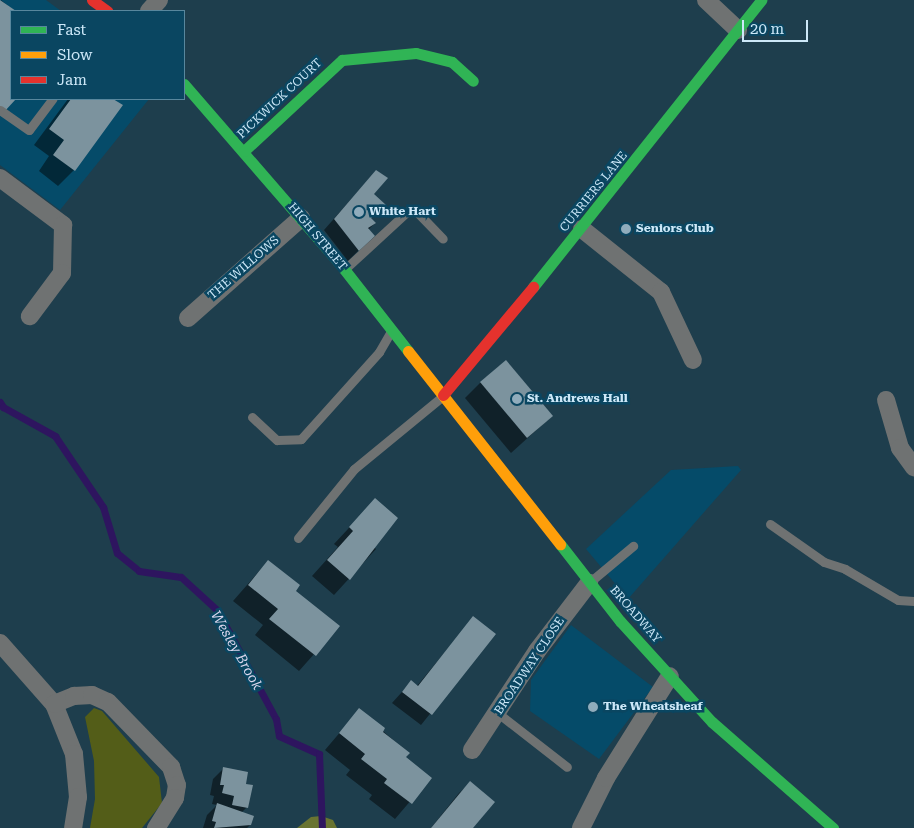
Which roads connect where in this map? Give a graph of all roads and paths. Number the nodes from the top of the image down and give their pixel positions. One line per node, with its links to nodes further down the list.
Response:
1 (92, 0): 5 (main road)
2 (159, 0): 6 (street)
3 (706, 0): 7 (street)
4 (761, 0): 7 (main road, CURRIERS LANE)
5 (106, 10)
6 (150, 10)
7 (738, 30): 15 (main road, CURRIERS LANE)
8 (473, 81): 12 (main road, PICKWICK COURT)
9 (185, 85): 12 (main road, HIGH STREET)
10 (51, 100): 11 (lane)
11 (0, 110)
12 (244, 151): 14 (main road, HIGH STREET)
13 (0, 178): 18 (street)
14 (301, 218): 17 (main road, HIGH STREET); 19 (street, THE WILLOWS)
15 (582, 229): 21 (street); 22 (main road, CURRIERS LANE)
16 (443, 239): 17 (lane)
17 (344, 269): 20 (main road, HIGH STREET)
18 (30, 316)
19 (188, 318)
20 (391, 330): 22 (main road, HIGH STREET); 24 (lane)
21 (694, 360)
22 (443, 395): 27 (lane); 29 (main road, BROADWAY)
23 (886, 400): 25 (street)
24 (252, 417)
25 (914, 467)
26 (770, 524): 30 (lane)
27 (298, 538)
28 (633, 546): 29 (lane)
29 (589, 583): 32 (main road, BROADWAY); 34 (street, BROADWAY CLOSE)
30 (914, 601)
31 (0, 643): 33 (street)
32 (670, 676): 39 (street); 40 (main road, BROADWAY)
33 (54, 704): 37 (street); 38 (street)
34 (499, 714): 35 (street, BROADWAY CLOSE); 36 (lane)
35 (472, 750)
36 (567, 767)
37 (73, 828)
38 (156, 828)
39 (581, 828)
40 (833, 828)

